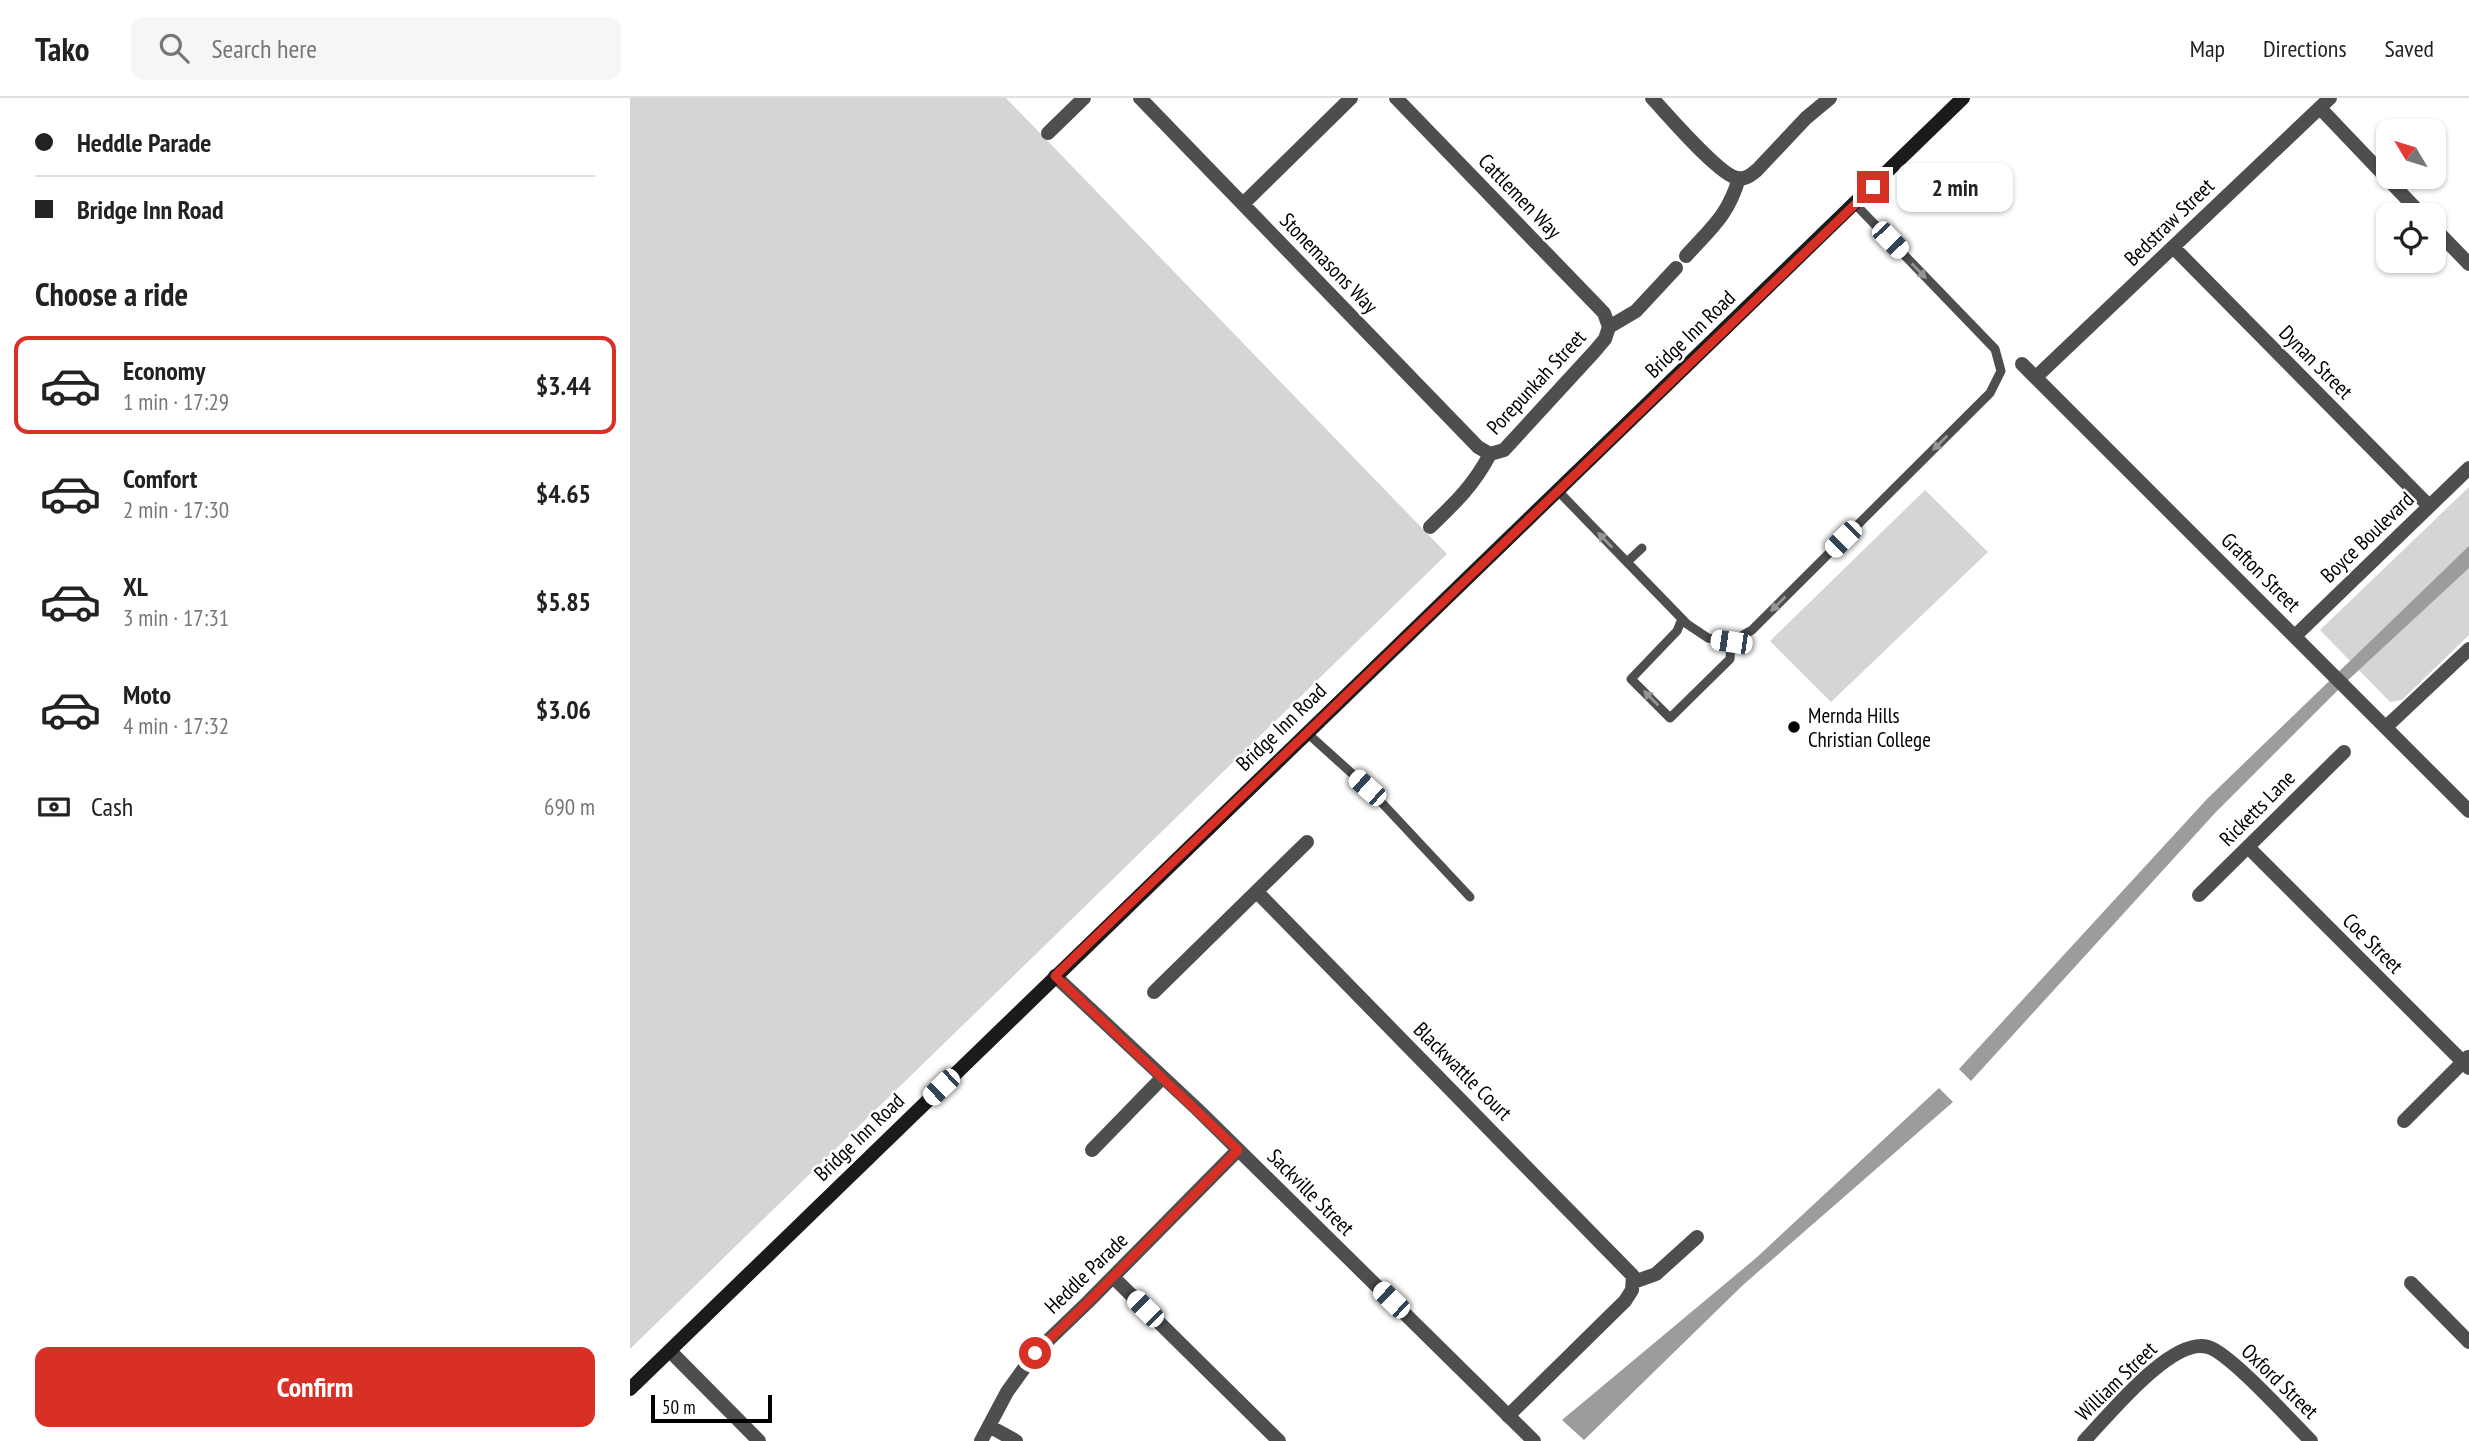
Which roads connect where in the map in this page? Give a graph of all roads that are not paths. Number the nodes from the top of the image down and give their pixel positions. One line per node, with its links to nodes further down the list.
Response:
1 (1084, 98): 9 (street)
2 (1140, 98): 12 (street, Stonemasons Way)
3 (1351, 98): 12 (street)
4 (1396, 98): 17 (street, Cattlemen Way)
5 (1652, 98): 10 (street)
6 (1830, 98): 10 (street)
7 (1964, 98): 13 (main road, Bridge Inn Road)
8 (2325, 103): 11 (street); 15 (street, Bedstraw Street)
9 (1048, 133)
10 (1739, 178): 17 (street, Porepunkah Street)
11 (2412, 203)
12 (1243, 204): 20 (street, Stonemasons Way)
13 (1855, 204): 22 (main road, Bridge Inn Road); 29 (lane, one-way to 29)
14 (2446, 240): 16 (street)
15 (2173, 247): 19 (street, Bedstraw Street); 23 (street, Dynan Street)
16 (2469, 264)
17 (1609, 327): 20 (street, Porepunkah Street)
18 (2022, 364): 19 (street, Grafton Street)
19 (2036, 377): 28 (street, Grafton Street)
20 (1490, 454): 24 (street, Porepunkah Street)
21 (2469, 468): 23 (street, Boyce Boulevard)
22 (1558, 491): 26 (lane, one-way to 22); 32 (main road, Bridge Inn Road)
23 (2429, 506): 28 (street, Boyce Boulevard)
24 (1430, 527)
25 (1642, 548): 26 (lane)
26 (1627, 562): 27 (lane)
27 (1682, 619): 29 (lane); 29 (lane, one-way to 27)
28 (2295, 636): 31 (street, Grafton Street)
29 (1731, 642)
30 (2469, 649): 31 (street)
31 (2386, 727): 34 (street, Grafton Street)
32 (1306, 732): 39 (lane); 40 (main road, Bridge Inn Road)
33 (2344, 752): 36 (street, Ricketts Lane)
34 (2469, 811)
35 (1307, 842): 37 (street)
36 (2248, 847): 38 (street, Ricketts Lane); 42 (street, Coe Street)
37 (1257, 892): 41 (street); 49 (street, Blackwattle Court)
38 (2199, 895)
39 (1469, 897)
40 (1055, 976): 43 (street, Sackville Street); 52 (main road, Bridge Inn Road)
41 (1154, 992)
42 (2467, 1062): 44 (street)
43 (1162, 1078): 45 (street); 46 (street, Sackville Street)
44 (2404, 1121)
45 (1091, 1150)
46 (1238, 1150): 48 (street, Heddle Parade); 55 (street, Sackville Street)
47 (1697, 1237): 49 (street)
48 (1113, 1277): 56 (street, Heddle Parade); 60 (street)
49 (1634, 1282): 55 (street)
50 (2411, 1283): 51 (street)
51 (2469, 1342)
52 (670, 1351): 54 (main road, Bridge Inn Road); 57 (street)
53 (2178, 1352): 62 (street, William Street); 63 (street, Oxford Street)
54 (630, 1389)
55 (1508, 1416): 61 (street, Sackville Street)
56 (989, 1426): 58 (street, Heddle Parade); 59 (street)
57 (759, 1441)
58 (981, 1441)
59 (1016, 1441)
60 (1279, 1441)
61 (1534, 1441)
62 (2084, 1441)
63 (2311, 1441)

